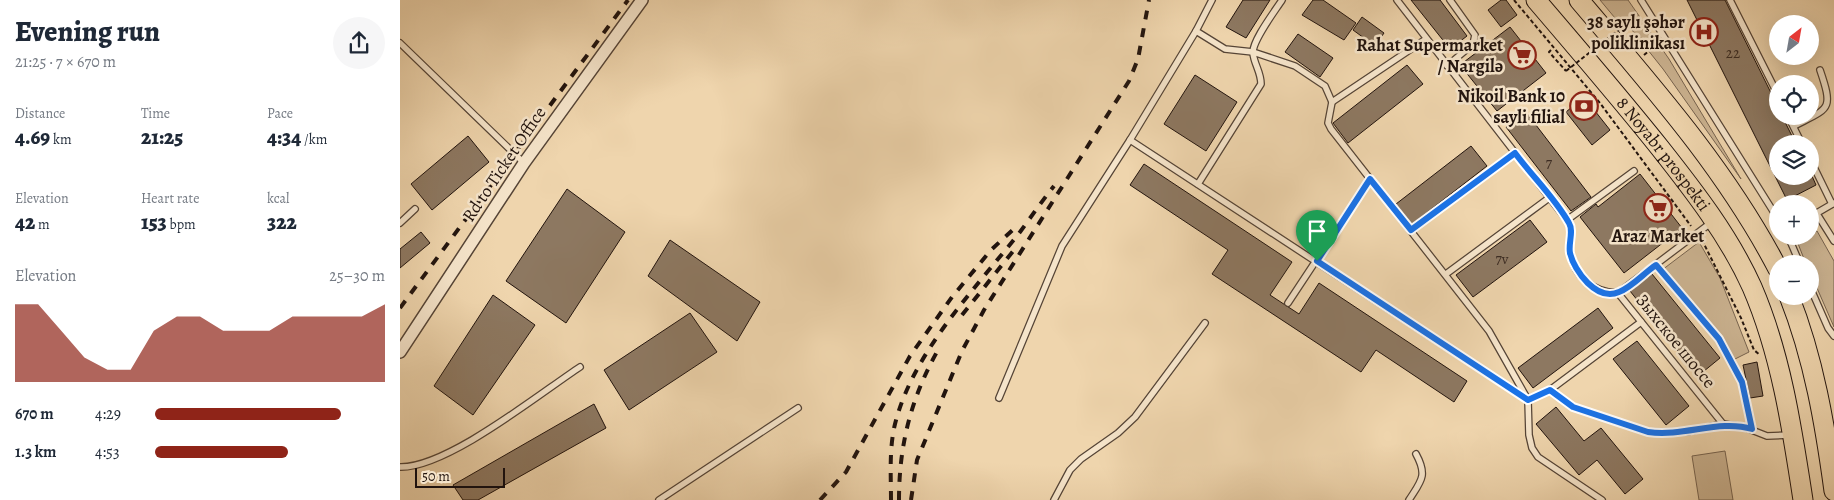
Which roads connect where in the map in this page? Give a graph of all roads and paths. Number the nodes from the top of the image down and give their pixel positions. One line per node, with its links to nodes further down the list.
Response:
1 (642, 0): 26 (street, Rd to Ticket Office)
2 (1212, 0): 11 (lane)
3 (1282, 0): 16 (lane)
4 (1397, 0): 13 (lane)
5 (1450, 0): 18 (lane)
6 (1536, 0): 38 (highway, 8 Noyabr prospekti)
7 (1579, 0): 17 (highway, 8 Noyabr prospekti)
8 (1641, 0): 12 (lane)
9 (1730, 0): 20 (lane)
10 (1621, 28): 15 (path, bridge)
11 (1196, 32): 16 (lane); 24 (lane)
12 (1665, 37): 17 (path); 33 (lane)
13 (1426, 40): 18 (lane); 21 (lane)
14 (400, 44): 26 (lane)
15 (1551, 50)
16 (1253, 52): 21 (lane); 30 (lane)
17 (1633, 64): 42 (highway, 8 Noyabr prospekti)
18 (1446, 66): 25 (lane)
19 (1820, 70): 22 (lane)
20 (1769, 77)
21 (1332, 102): 29 (lane)
22 (1794, 126): 23 (lane)
23 (1798, 135)
24 (1130, 140): 30 (lane); 56 (lane)
25 (1515, 153): 31 (lane); 40 (lane)
26 (524, 163): 53 (street, Rd to Ticket Office)
27 (1634, 171): 37 (lane)
28 (1819, 176): 32 (lane)
29 (1370, 179): 40 (lane); 43 (lane)
30 (1198, 184): 43 (lane)
31 (1549, 198): 37 (lane); 45 (lane)
32 (1833, 203): 35 (lane)
33 (1769, 205)
34 (414, 209): 39 (lane)
35 (1819, 213)
36 (1819, 217): 41 (lane)
37 (1567, 220): 46 (lane, Зыхское шоссе)
38 (1714, 221): 44 (lane); 61 (highway, 8 Noyabr prospekti)
39 (400, 224)
40 (1411, 230): 45 (lane)
41 (1834, 241)
42 (1770, 255)
43 (1317, 261): 47 (lane); 57 (lane)
44 (1656, 265): 46 (lane); 60 (lane)
45 (1446, 274): 57 (lane)
46 (1618, 293): 50 (lane, Зыхское шоссе)
47 (1288, 303)
48 (1792, 305): 64 (highway)
49 (1819, 305): 52 (lane)
50 (1641, 322): 55 (lane); 59 (lane, Зыхское шоссе)
51 (1205, 323): 66 (lane)
52 (1834, 336)
53 (400, 352)
54 (580, 367): 63 (lane)
55 (1550, 390): 57 (lane); 59 (lane)
56 (999, 398)
57 (1528, 400): 68 (lane)
58 (798, 408): 65 (lane)
59 (1723, 424): 60 (lane)
60 (1752, 429): 61 (lane)
61 (1792, 435): 69 (highway, 8 Noyabr prospekti)
62 (1416, 454): 67 (lane)
63 (400, 467)
64 (1834, 491)
65 (659, 500)
66 (1054, 500)
67 (1409, 500)
68 (1602, 500)
69 (1803, 500)

